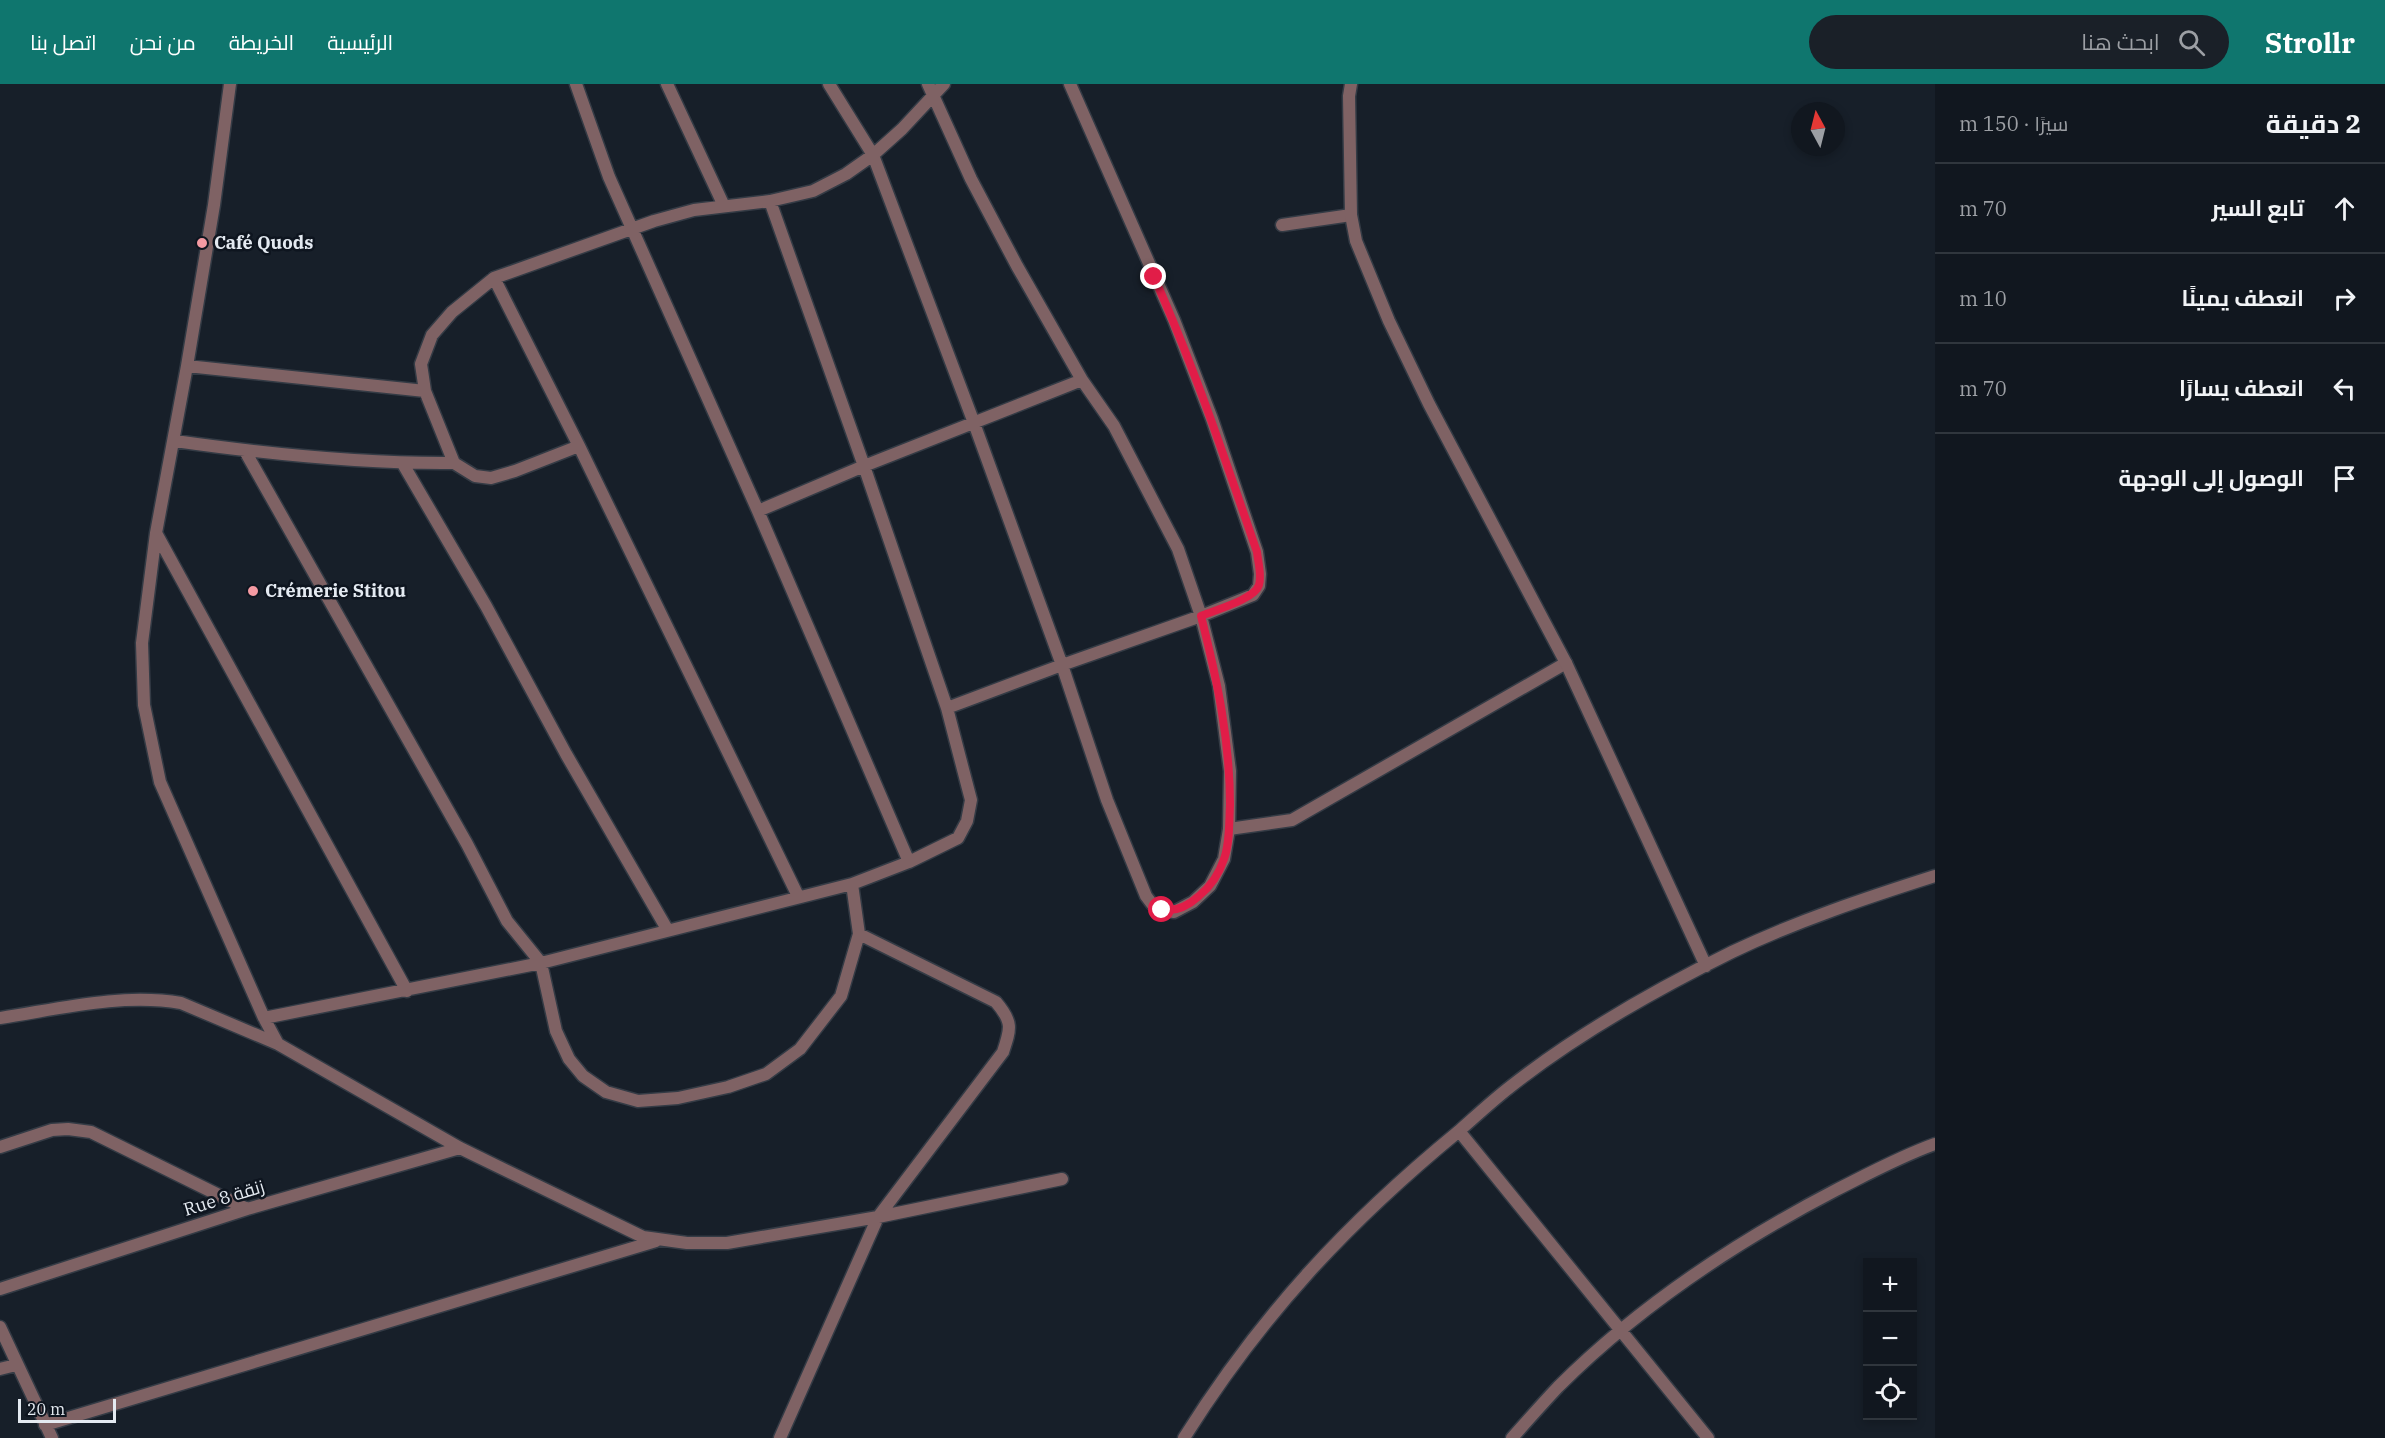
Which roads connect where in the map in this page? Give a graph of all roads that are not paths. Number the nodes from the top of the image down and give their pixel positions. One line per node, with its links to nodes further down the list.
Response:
1 (230, 84): 16 (street)
2 (576, 84): 14 (street)
3 (667, 84): 11 (street)
4 (829, 84): 9 (street)
5 (944, 84): 8 (street)
6 (1070, 84): 28 (street)
7 (1351, 84): 12 (street)
8 (930, 89): 9 (street); 17 (street)
9 (873, 155): 10 (street); 19 (street)
10 (770, 201): 11 (street); 25 (street)
11 (724, 206): 14 (street)
12 (1351, 215): 13 (street); 29 (street)
13 (1282, 225)
14 (633, 229): 15 (street); 26 (street)
15 (494, 278): 18 (street); 21 (street)
16 (187, 366): 18 (street); 20 (street)
17 (1082, 380): 19 (street); 28 (street)
18 (425, 391): 23 (street)
19 (974, 423): 25 (street); 30 (street)
20 (175, 441): 22 (street); 27 (street)
21 (579, 446): 23 (street); 36 (street)
22 (245, 451): 24 (street); 39 (street)
23 (454, 463): 24 (street)
24 (403, 464): 37 (street)
25 (864, 466): 26 (street); 31 (street)
26 (758, 511): 33 (street)
27 (156, 533): 41 (street); 43 (street)
28 (1201, 616): 30 (street); 32 (street)
29 (1566, 663): 32 (street); 40 (street)
30 (1062, 665): 31 (street); 32 (street)
31 (947, 708): 33 (street)
32 (1229, 829)
33 (909, 862): 35 (street)
34 (1935, 876): 40 (street)
35 (852, 884): 36 (street); 38 (street)
36 (798, 896): 37 (street)
37 (667, 929): 39 (street)
38 (859, 934): 39 (street); 51 (street)
39 (541, 963): 41 (street)
40 (1706, 966): 45 (street)
41 (407, 990): 43 (street)
42 (0, 1018): 44 (street)
43 (264, 1018): 44 (street)
44 (278, 1044): 48 (street)
45 (1459, 1131): 55 (street); 62 (street)
46 (1935, 1144): 55 (street)
47 (0, 1147): 50 (street)
48 (460, 1148): 50 (street, Rue 8 زنقة); 52 (street)
49 (1062, 1179): 51 (street)
50 (246, 1209): 53 (street, Rue 8 زنقة)
51 (878, 1217): 52 (street); 61 (street)
52 (660, 1239): 58 (street)
53 (0, 1289)
54 (0, 1328): 56 (street)
55 (1622, 1331): 59 (street); 63 (street)
56 (16, 1365): 57 (street); 58 (street)
57 (0, 1369)
58 (45, 1425): 60 (street)
59 (1706, 1437)
60 (52, 1438)
61 (780, 1438)
62 (1184, 1438)
63 (1512, 1438)

